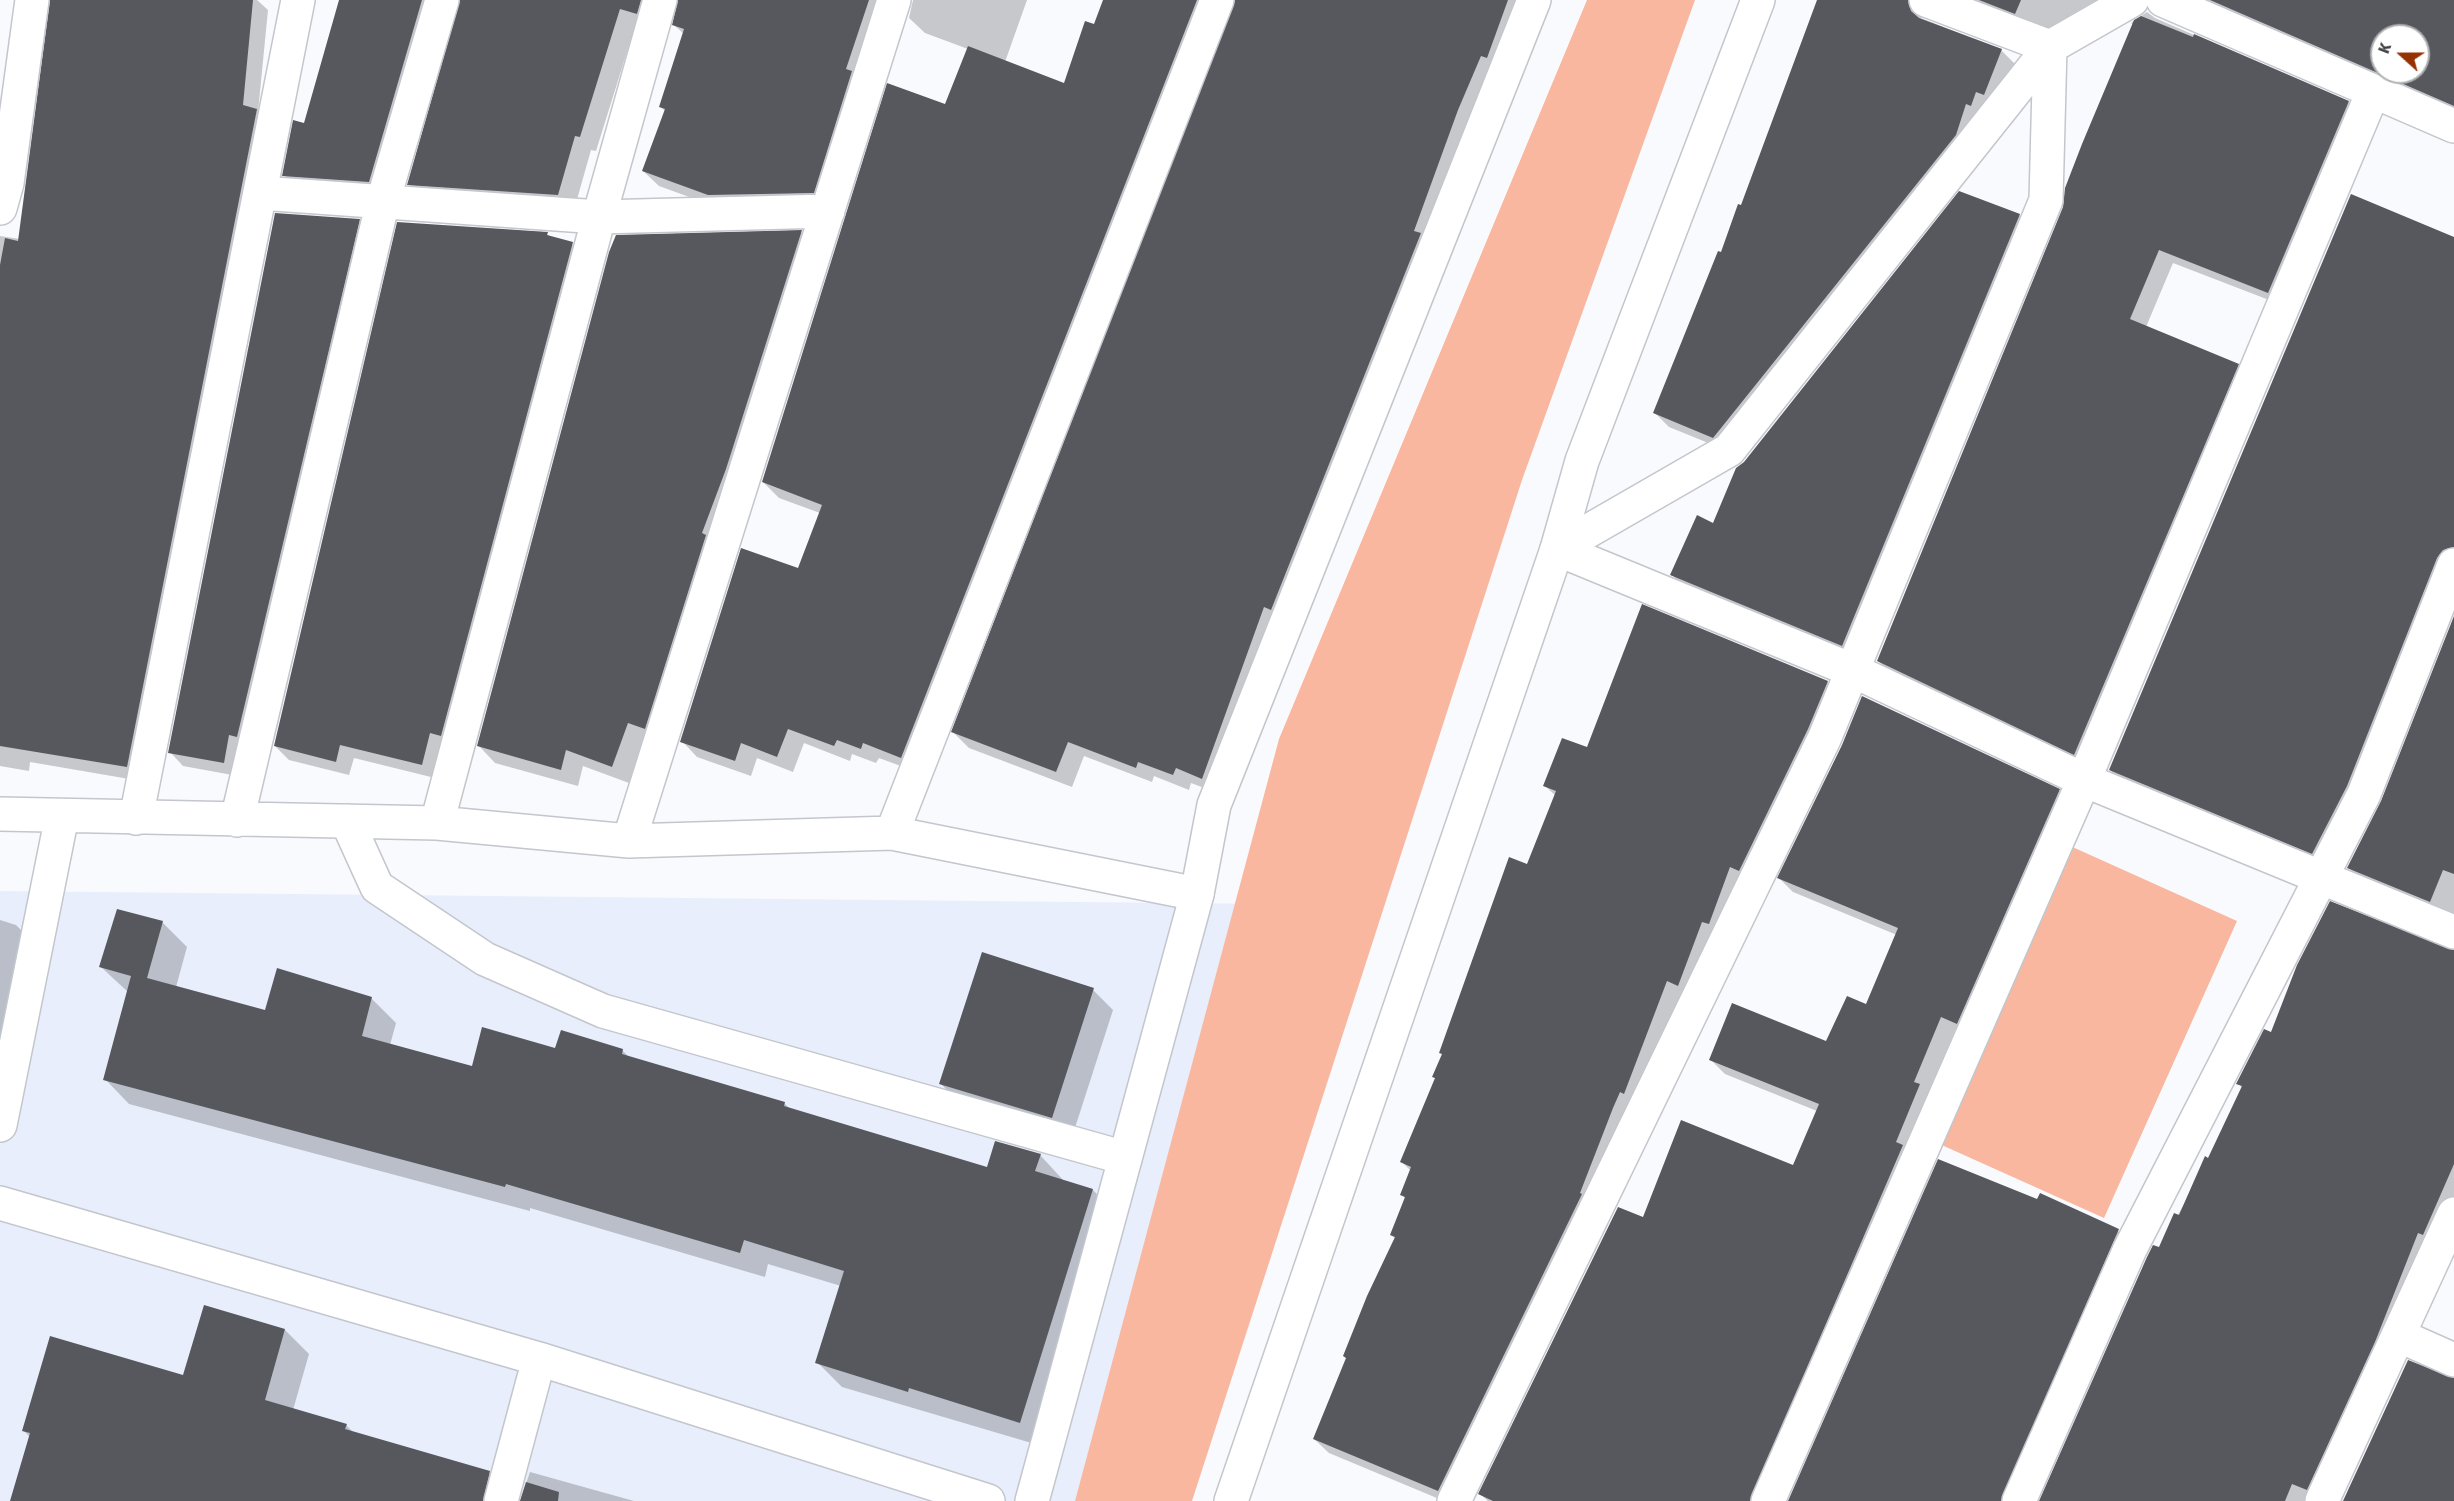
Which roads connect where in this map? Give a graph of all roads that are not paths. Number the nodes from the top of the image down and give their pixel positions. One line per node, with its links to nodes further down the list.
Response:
1 (32, 0): 17 (street)
2 (298, 0): 15 (street)
3 (442, 0): 16 (street)
4 (660, 0): 19 (street)
5 (894, 0): 18 (street)
6 (1216, 0): 30 (street)
7 (1534, 0): 33 (street)
8 (1758, 0): 20 (street)
9 (1926, 0): 12 (street)
10 (2132, 0): 12 (street)
11 (2163, 0): 13 (street)
12 (2050, 47): 20 (street); 22 (street)
13 (2373, 92): 14 (street); 23 (street)
14 (2454, 126)
15 (260, 193): 16 (street); 26 (street)
16 (382, 201): 19 (street); 27 (street)
17 (0, 207)
18 (828, 211): 19 (street); 31 (street)
19 (599, 217): 29 (street)
20 (1557, 549): 22 (street); 42 (street)
21 (2454, 565): 32 (street)
22 (1854, 671): 23 (street); 46 (street)
23 (2084, 780): 32 (street); 47 (street)
24 (0, 814): 25 (street)
25 (62, 816): 26 (street); 35 (street)
26 (136, 818): 27 (street)
27 (237, 820): 28 (street)
28 (347, 821): 29 (street); 36 (street)
29 (437, 823): 31 (street)
30 (892, 832): 31 (street); 33 (street)
31 (629, 841)
32 (2322, 875): 34 (street); 48 (street)
33 (1197, 894): 36 (street)
34 (2454, 932)
35 (0, 1125)
36 (1125, 1158): 45 (street)
37 (0, 1203): 40 (street)
38 (2454, 1214): 39 (street)
39 (2400, 1336): 41 (street); 49 (street)
40 (539, 1359): 43 (street); 44 (street)
41 (2454, 1360)
42 (1236, 1499)
43 (501, 1501)
44 (988, 1501)
45 (1032, 1501)
46 (1454, 1501)
47 (1768, 1501)
48 (2019, 1501)
49 (2322, 1501)

